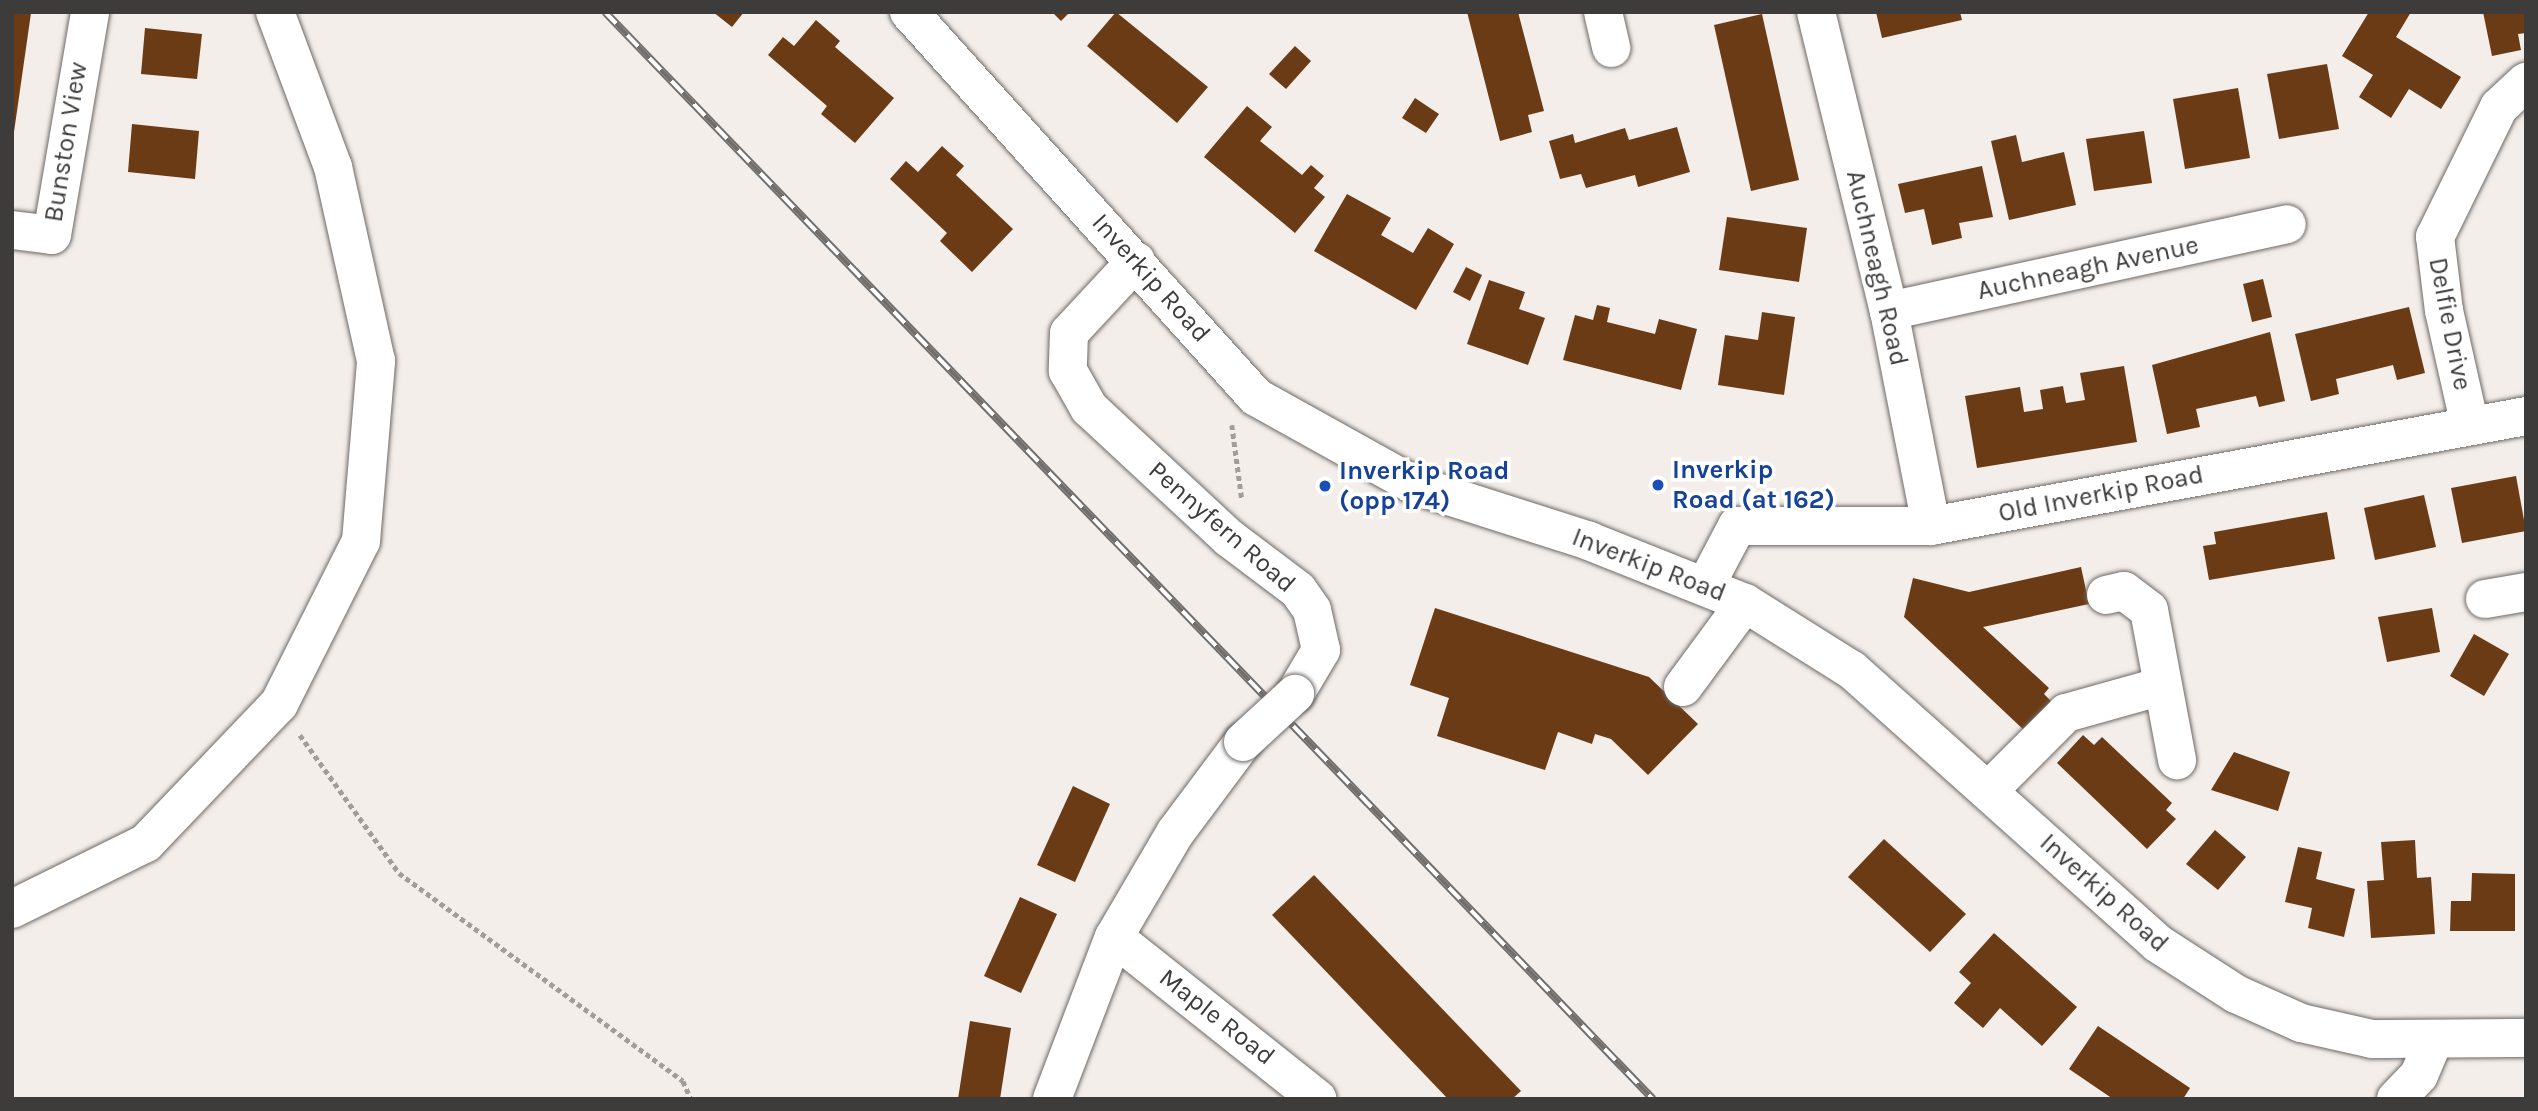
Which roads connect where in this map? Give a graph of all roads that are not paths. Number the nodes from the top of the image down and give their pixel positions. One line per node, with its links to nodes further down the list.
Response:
1 (90, 12): 7 (main road, Bunston View)
2 (275, 12): 22 (main road)
3 (909, 12): 8 (main road, Inverkip Road)
4 (1815, 12): 9 (main road, Auchneagh Road)
5 (2526, 82): 11 (main road, Delfie Drive)
6 (2287, 224): 9 (main road, Auchneagh Avenue)
7 (12, 230)
8 (1136, 261): 13 (main road, Inverkip Road); 23 (main road, Pennyfern Road, bridge)
9 (1889, 311): 12 (main road, Auchneagh Road)
10 (2526, 416): 11 (main road, Old Inverkip Road)
11 (2470, 426): 12 (main road, Old Inverkip Road)
12 (1931, 526): 13 (main road, Old Inverkip Road)
13 (1707, 583): 17 (main road, Inverkip Road)
14 (2526, 592): 16 (main road)
15 (2106, 595): 18 (main road)
16 (2485, 599)
17 (1745, 603): 19 (main road); 21 (main road, Inverkip Road)
18 (2162, 686): 20 (main road); 21 (main road)
19 (1683, 687)
20 (2177, 760)
21 (1989, 789): 25 (main road, Inverkip Road)
22 (12, 909)
23 (1114, 937): 26 (main road, Pennyfern Road); 27 (main road, Maple Road)
24 (2526, 1038): 25 (main road, Inverkip Road)
25 (2433, 1042): 28 (main road)
26 (1052, 1099)
27 (1318, 1099)
28 (2396, 1099)

